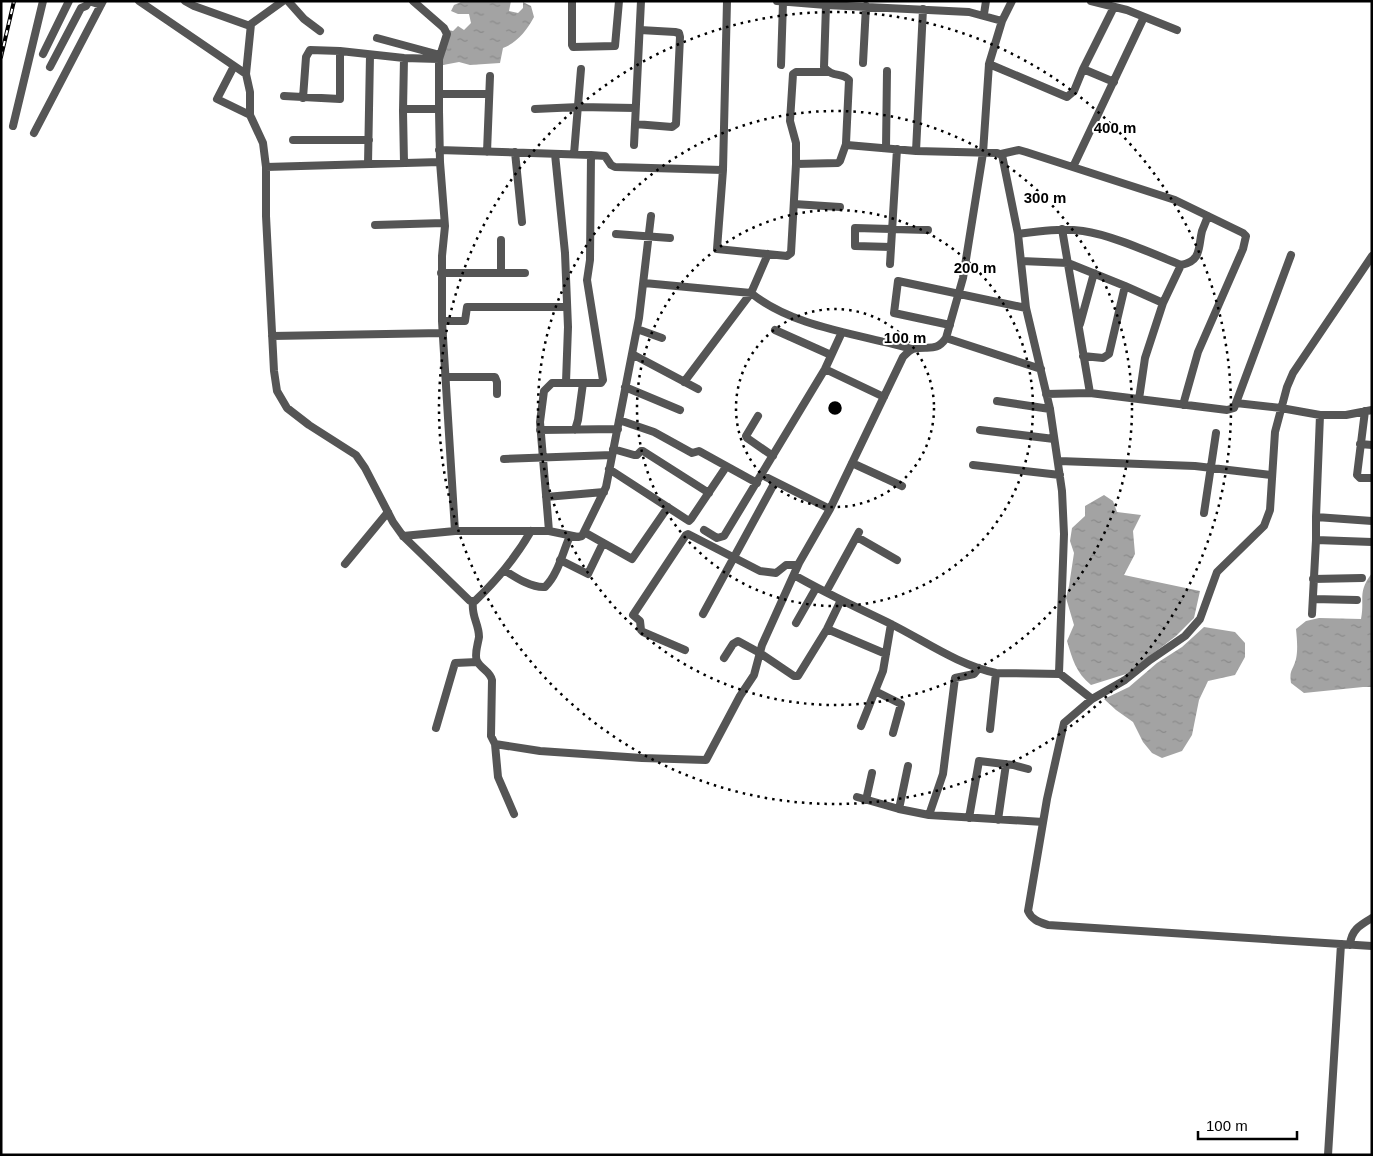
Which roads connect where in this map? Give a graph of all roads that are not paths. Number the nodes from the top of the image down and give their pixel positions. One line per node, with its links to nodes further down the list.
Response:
1 (42, 1): 63 (street)
2 (69, 1): 36 (street)
3 (139, 1): 43 (street)
4 (185, 1): 30 (street)
5 (283, 1): 30 (street)
6 (288, 1): 33 (street)
7 (414, 1): 38 (street)
8 (572, 1): 9 (street)
9 (619, 1)
10 (641, 1): 31 (street)
11 (728, 1): 86 (street)
12 (777, 1): 17 (street)
13 (944, 1): 26 (street)
14 (986, 1): 27 (street)
15 (1012, 1): 29 (street)
16 (1090, 1): 24 (street)
17 (783, 2): 18 (street); 42 (street)
18 (800, 2): 20 (street)
19 (102, 3): 44 (street); 64 (street)
20 (829, 3): 21 (street); 48 (street)
21 (853, 4): 23 (street)
22 (896, 4): 23 (street); 25 (street)
23 (866, 6): 40 (street)
24 (1114, 7): 28 (street); 46 (street)
25 (923, 9): 26 (street); 72 (street)
26 (941, 10): 27 (street)
27 (984, 14): 29 (street)
28 (1144, 17): 32 (street); 51 (street)
29 (1002, 21): 41 (street)
30 (250, 26): 49 (street)
31 (640, 30): 57 (street); 62 (street)
32 (1177, 30)
33 (320, 31)
34 (377, 38): 38 (street)
35 (340, 51): 37 (street); 55 (street); 55 (street)
36 (43, 54)
37 (370, 55): 39 (street); 66 (street)
38 (440, 57): 39 (street); 52 (street)
39 (404, 58): 58 (street)
40 (863, 63)
41 (989, 64): 46 (street); 75 (street)
42 (782, 65)
43 (234, 66): 49 (street); 61 (street)
44 (50, 67)
45 (581, 69): 56 (street)
46 (1083, 69): 51 (street)
47 (887, 70): 69 (street)
48 (829, 72): 67 (street); 83 (street)
49 (246, 74): 61 (street)
50 (490, 76): 53 (street)
51 (1114, 82): 85 (street)
52 (439, 94): 53 (street); 59 (street)
53 (489, 94): 73 (street)
54 (284, 96): 55 (street)
55 (303, 98)
56 (579, 107): 57 (street); 60 (street); 77 (street)
57 (636, 108): 62 (street)
58 (403, 109): 59 (street); 81 (street)
59 (439, 109): 71 (street)
60 (535, 109)
61 (250, 116): 84 (street)
62 (635, 124): 68 (street)
63 (13, 126)
64 (34, 133)
65 (293, 140): 66 (street)
66 (369, 140): 82 (street)
67 (846, 144): 69 (street); 83 (street)
68 (634, 145)
69 (886, 148): 70 (street)
70 (897, 149): 72 (street); 94 (street)
71 (439, 150): 73 (street); 80 (street)
72 (916, 151): 75 (street)
73 (487, 152): 74 (street)
74 (515, 152): 76 (street); 91 (street)
75 (983, 153): 79 (street); 117 (street)
76 (555, 154): 77 (street); 119 (street)
77 (574, 154): 78 (street)
78 (591, 154): 86 (street); 140 (street)
79 (1001, 154): 85 (street); 98 (street)
80 (440, 162): 81 (street); 92 (street)
81 (404, 163): 82 (street)
82 (368, 164): 84 (street)
83 (796, 164): 87 (street)
84 (266, 167): 128 (street)
85 (1073, 167): 90 (street)
86 (723, 170): 103 (street)
87 (794, 204): 88 (street); 103 (street)
88 (840, 207)
89 (652, 216): 99 (street)
90 (1208, 216): 109 (street); 150 (street)
91 (522, 222)
92 (444, 223): 93 (street); 112 (street)
93 (375, 225)
94 (892, 228): 96 (street); 102 (street); 102 (street)
95 (1062, 229): 98 (street); 107 (street); 109 (street)
96 (928, 230)
97 (616, 234): 99 (street)
98 (1018, 234): 106 (street)
99 (649, 237): 100 (street); 114 (street)
100 (670, 238)
101 (501, 240): 110 (street)
102 (891, 247): 108 (street)
103 (768, 254): 116 (street)
104 (1291, 255): 149 (street)
105 (1372, 256): 151 (street)
106 (1021, 261): 107 (street); 120 (street)
107 (1068, 263): 113 (street); 123 (street)
108 (890, 264)
109 (1181, 265): 118 (street)
110 (501, 272): 111 (street); 112 (street)
111 (525, 273)
112 (442, 274): 121 (street)
113 (1094, 274): 115 (street); 123 (street)
114 (644, 283): 116 (street); 124 (street)
115 (1125, 286): 118 (street); 134 (street)
116 (751, 293): 126 (street); 139 (street)
117 (960, 294): 120 (street); 122 (street); 122 (street)
118 (1163, 303): 147 (street)
119 (567, 307): 121 (street); 138 (street)
120 (1026, 308): 136 (street)
121 (442, 321): 127 (street)
122 (950, 325): 130 (street)
123 (1078, 328): 134 (street)
124 (637, 329): 129 (street); 132 (street)
125 (775, 330): 133 (street)
126 (842, 332): 131 (street); 133 (street)
127 (443, 333): 128 (street); 137 (street)
128 (272, 336): 187 (street)
129 (662, 338)
130 (946, 338): 131 (street); 136 (street)
131 (912, 350): 146 (street)
132 (632, 354): 139 (street); 141 (street)
133 (831, 355): 135 (street)
134 (1083, 356): 145 (street)
135 (825, 369): 146 (street); 166 (street)
136 (1041, 369): 144 (street)
137 (446, 377): 143 (street); 192 (street)
138 (566, 382): 140 (street); 158 (street)
139 (684, 382): 142 (street)
140 (582, 383): 159 (street)
141 (625, 387): 153 (street); 157 (street)
142 (698, 389)
143 (497, 394)
144 (1046, 394): 145 (street); 152 (street)
145 (1090, 394): 147 (street)
146 (884, 397): 170 (street)
147 (1139, 400): 150 (street)
148 (996, 401): 152 (street)
149 (1236, 403): 150 (street); 151 (street)
150 (1183, 405)
151 (1281, 408): 155 (street); 177 (street)
152 (1050, 409): 162 (street)
153 (680, 410)
154 (1368, 411): 155 (street); 163 (street)
155 (1320, 415): 189 (street)
156 (758, 416): 166 (street)
157 (618, 424): 159 (street); 165 (street); 172 (street)
158 (540, 430): 159 (street); 168 (street)
159 (575, 430)
160 (980, 430): 162 (street)
161 (1216, 433): 173 (street)
162 (1054, 439): 169 (street)
163 (1360, 444): 164 (street); 178 (street)
164 (1372, 445)
165 (612, 452): 168 (street); 174 (street); 183 (street)
166 (773, 456): 175 (street)
167 (504, 459): 168 (street)
168 (543, 459): 184 (street)
169 (1059, 461): 173 (street); 176 (street)
170 (852, 463): 181 (street); 186 (street)
171 (973, 465): 176 (street)
172 (726, 467): 180 (street); 183 (street)
173 (1211, 468): 177 (street); 188 (street)
174 (609, 469): 182 (street); 185 (street)
175 (762, 474): 179 (street); 180 (street)
176 (1060, 475): 228 (street)
177 (1271, 475): 230 (street)
178 (1372, 478)
179 (775, 482): 186 (street); 201 (street)
180 (757, 483): 191 (street)
181 (902, 486)
182 (604, 492): 184 (street); 195 (street)
183 (709, 493): 185 (street)
184 (546, 497): 194 (street)
185 (668, 507): 200 (street)
186 (830, 509): 205 (street)
187 (388, 512): 196 (street); 204 (street)
188 (1204, 513)
189 (1316, 517): 190 (street); 198 (street)
190 (1372, 521)
191 (704, 530)
192 (455, 531): 193 (street); 196 (street)
193 (531, 531): 194 (street); 206 (street)
194 (549, 531): 197 (street)
195 (584, 532): 197 (street); 200 (street)
196 (403, 536): 215 (street)
197 (570, 536): 202 (street)
198 (1316, 540): 199 (street); 209 (street)
199 (1372, 542)
200 (603, 543): 202 (street)
201 (733, 558): 205 (street); 216 (street); 221 (street)
202 (560, 560): 206 (street)
203 (897, 560): 211 (street)
204 (345, 564)
205 (798, 565): 207 (street)
206 (504, 570): 215 (street)
207 (794, 575): 210 (street); 222 (street)
208 (1362, 578): 209 (street)
209 (1313, 579): 212 (street)
210 (816, 588): 211 (street); 218 (street)
211 (826, 592): 213 (street)
212 (1312, 599): 214 (street); 217 (street)
213 (841, 600): 219 (street); 220 (street)
214 (1357, 600)
215 (473, 602): 225 (street)
216 (703, 614)
217 (1312, 614)
218 (796, 623)
219 (891, 624): 223 (street); 226 (street)
220 (827, 629): 222 (street); 223 (street)
221 (685, 650)
222 (760, 654): 224 (street); 235 (street)
223 (886, 654): 229 (street)
224 (724, 658)
225 (477, 662): 232 (street); 235 (street)
226 (979, 668): 227 (street); 244 (street)
227 (996, 673): 228 (street); 233 (street)
228 (1060, 674): 230 (street)
229 (875, 691): 231 (street); 234 (street)
230 (1094, 697): 247 (street)
231 (861, 726)
232 (436, 728)
233 (990, 729)
234 (893, 733)
235 (495, 744): 243 (street)
236 (1006, 764): 238 (street); 245 (street); 246 (street)
237 (908, 766): 242 (street)
238 (1028, 769)
239 (872, 773): 241 (street)
240 (857, 797): 241 (street)
241 (866, 800): 242 (street)
242 (899, 809): 244 (street)
243 (514, 814)
244 (929, 815): 245 (street)
245 (969, 818): 246 (street)
246 (998, 820): 247 (street)
247 (1043, 822): 249 (street)
248 (1372, 918): 250 (street)
249 (1341, 944): 250 (street); 252 (street)
250 (1350, 945): 251 (street)
251 (1372, 946)
252 (1328, 1155)

